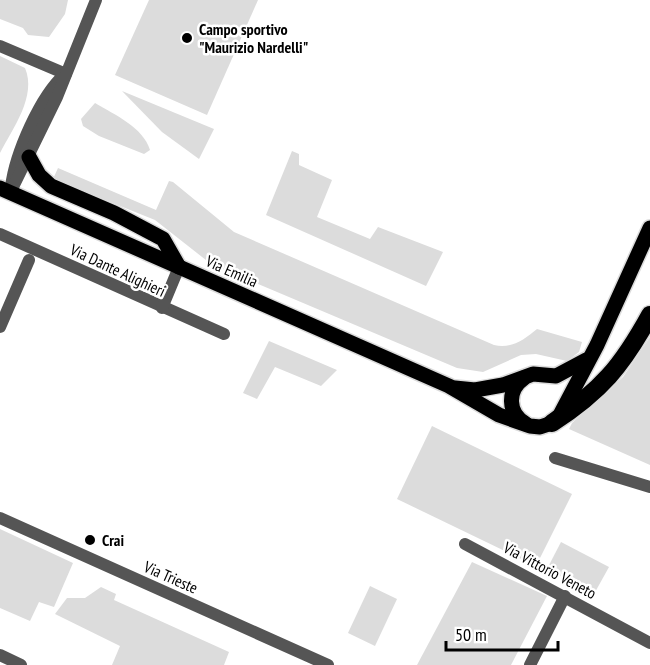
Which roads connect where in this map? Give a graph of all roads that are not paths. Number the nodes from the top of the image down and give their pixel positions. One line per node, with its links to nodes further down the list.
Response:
1 (96, 0): 3 (street)
2 (0, 46): 3 (street)
3 (66, 74): 4 (street); 5 (street)
4 (29, 157): 5 (street); 11 (main road)
5 (5, 190): 11 (main road, Via Emilia)
6 (650, 228): 16 (main road)
7 (0, 234): 8 (street, Via Dante Alighieri)
8 (18, 242): 9 (street, Via Dante Alighieri); 10 (street)
9 (53, 258): 10 (street); 12 (street, Via Dante Alighieri)
10 (29, 260): 14 (street)
11 (179, 267): 12 (street); 19 (main road, Via Emilia)
12 (162, 308): 15 (street, Via Dante Alighieri)
13 (650, 315): 20 (highway)
14 (0, 327)
15 (224, 334)
16 (589, 358): 17 (main road, Via Emilia); 20 (main road)
17 (545, 375): 18 (main road, Via Emilia); 20 (main road)
18 (527, 376): 19 (main road, Via Emilia); 21 (main road)
19 (449, 386): 21 (main road, Via Emilia)
20 (557, 418): 21 (main road)
21 (529, 426)
22 (555, 458): 23 (street)
23 (650, 487)
24 (0, 518): 30 (street, Via Trieste)
25 (465, 544): 26 (street, Via Vittorio Veneto)
26 (566, 596): 27 (street, Via Vittorio Veneto); 31 (street)
27 (650, 643)
28 (0, 655): 29 (street)
29 (21, 665)
30 (328, 665)
31 (530, 665)

